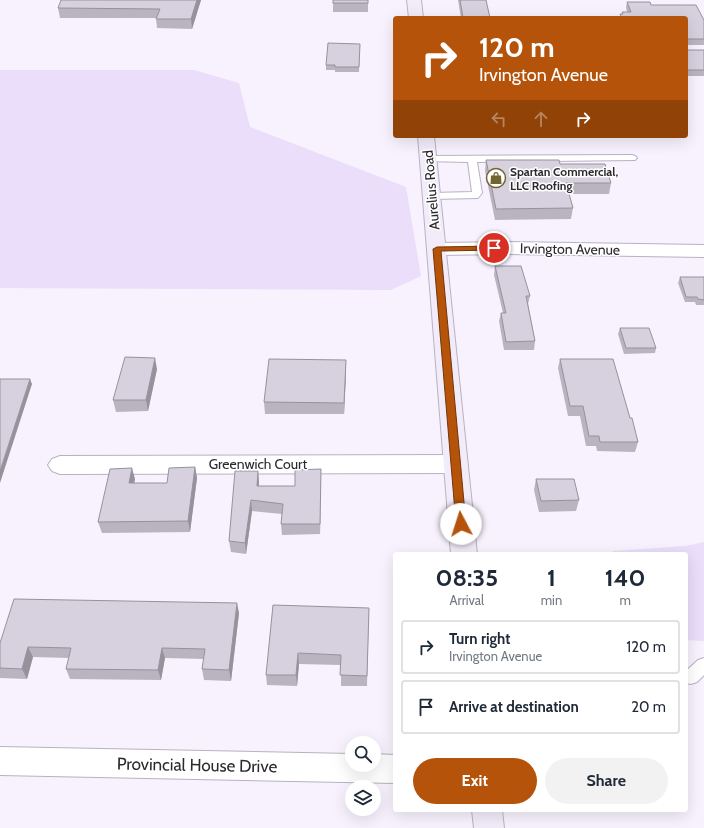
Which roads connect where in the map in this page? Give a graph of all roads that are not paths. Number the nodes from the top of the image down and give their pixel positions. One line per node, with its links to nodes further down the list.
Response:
1 (414, 0): 2 (street)
2 (416, 16)
3 (426, 138): 5 (street, Aurelius Road)
4 (632, 158): 6 (lane)
5 (428, 159): 6 (lane); 7 (street, Aurelius Road)
6 (472, 159): 7 (lane)
7 (432, 196): 8 (street, Aurelius Road)
8 (437, 249): 9 (street, Irvington Avenue); 11 (street, Aurelius Road)
9 (704, 252)
10 (60, 464): 11 (street, Greenwich Court)
11 (456, 464): 12 (street, Aurelius Road)
12 (464, 552)
13 (704, 665): 14 (lane)
14 (691, 677)
15 (0, 761): 16 (street, Provincial House Drive)
16 (393, 769)
17 (487, 812): 18 (street)
18 (489, 828)

